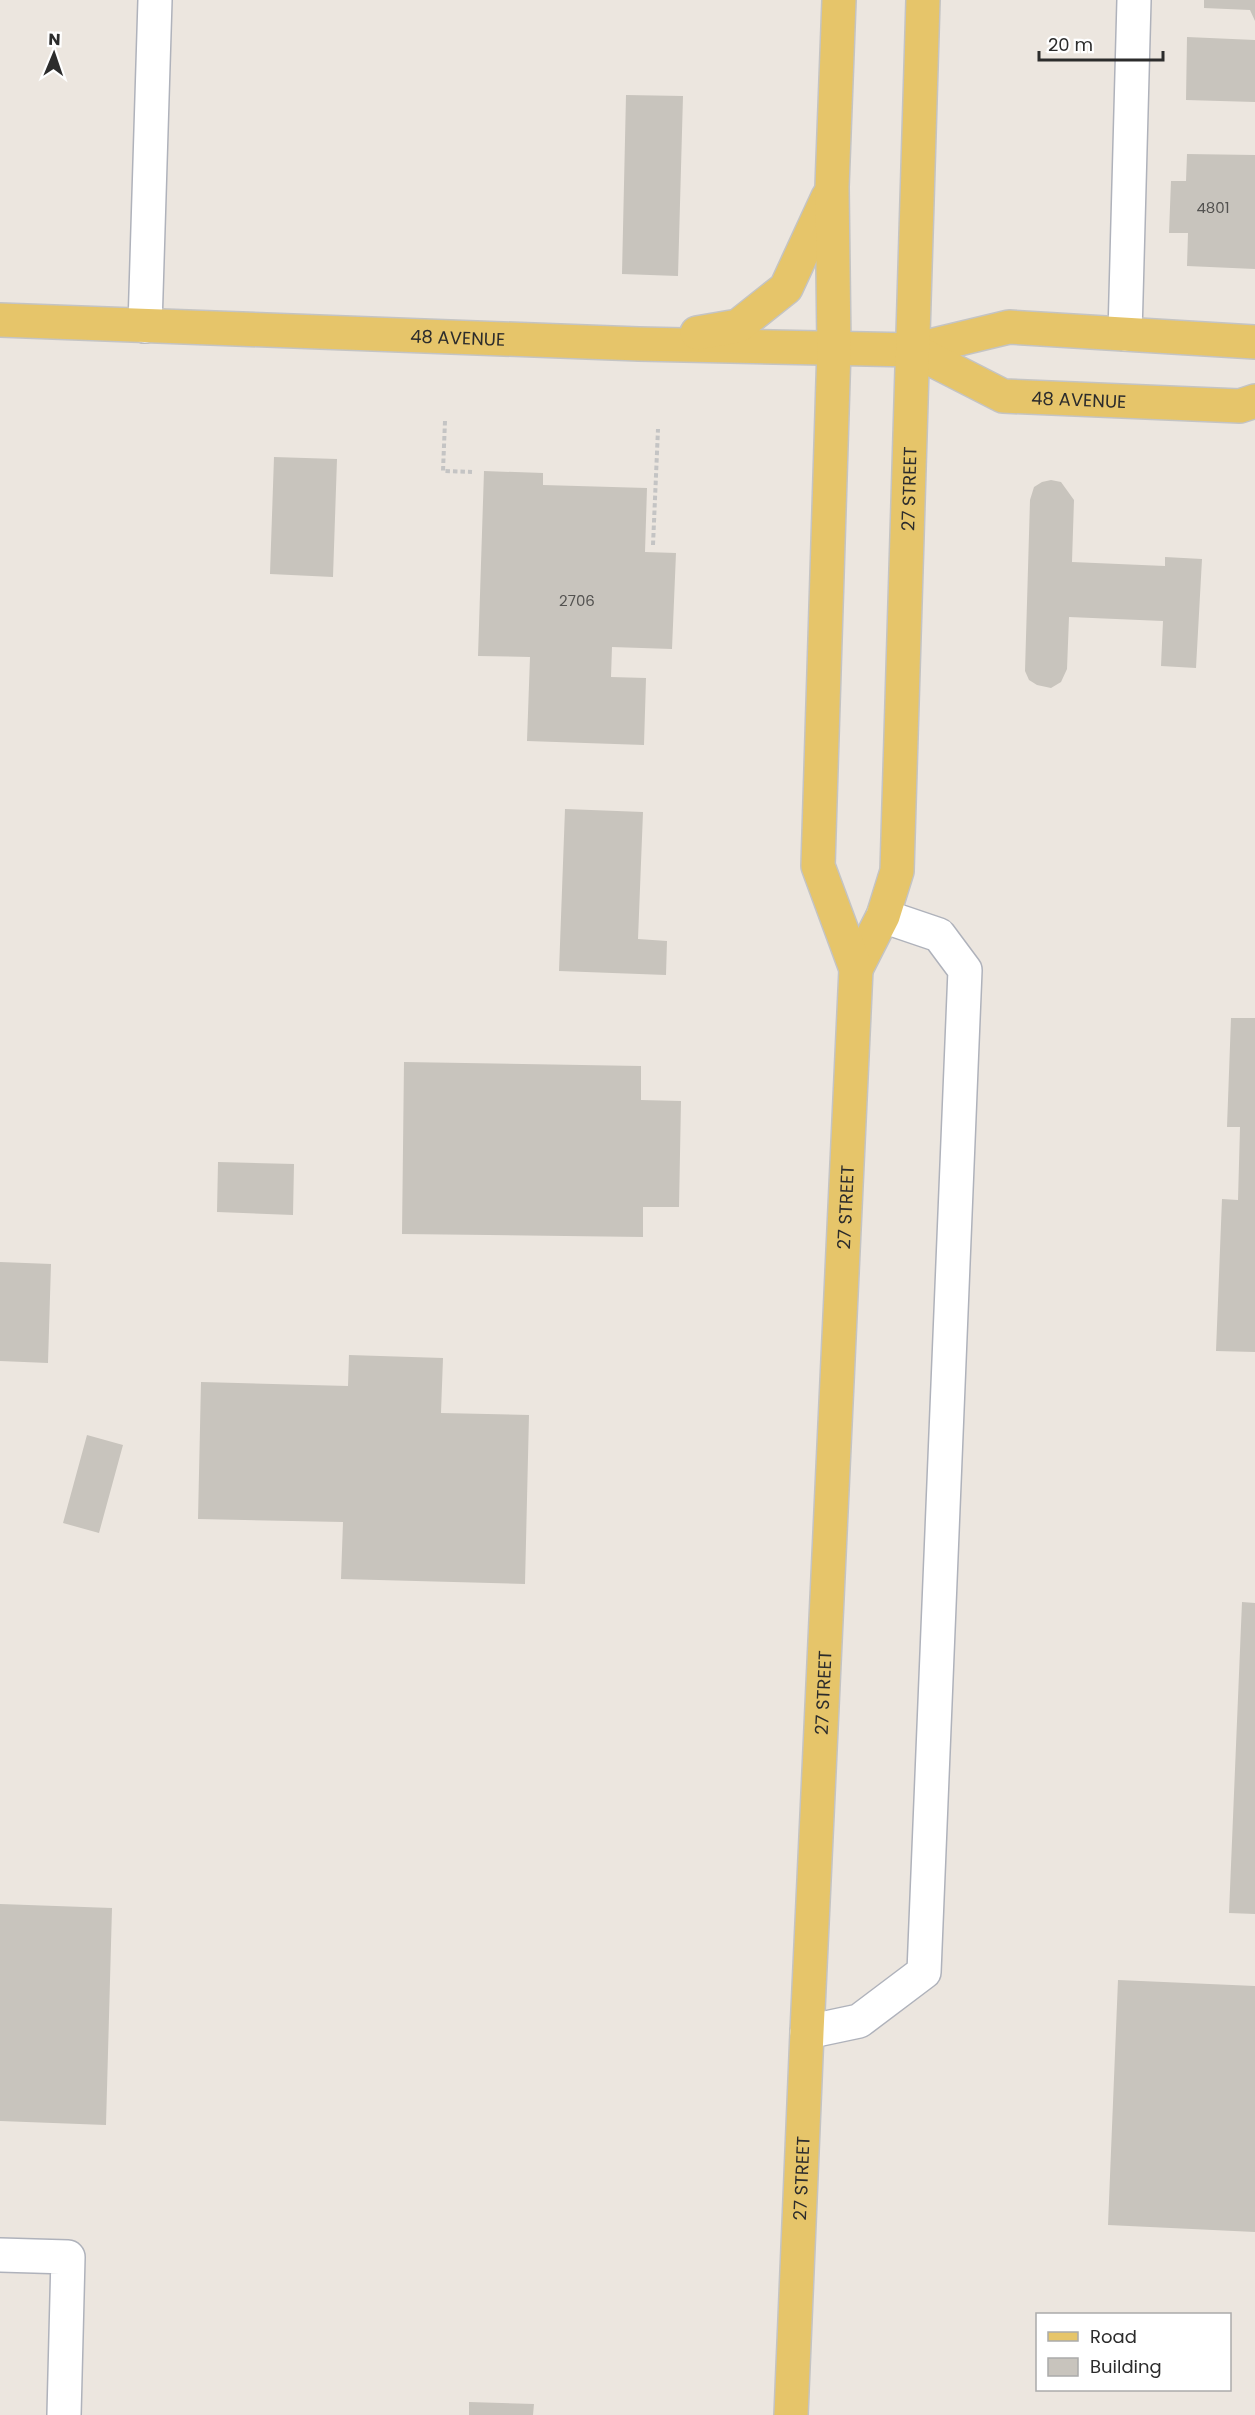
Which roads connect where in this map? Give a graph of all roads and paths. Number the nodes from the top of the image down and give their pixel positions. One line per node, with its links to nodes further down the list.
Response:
1 (155, 0): 7 (lane)
2 (839, 0): 5 (main road, 27 STREET)
3 (923, 0): 12 (main road, 27 STREET)
4 (1134, 0): 8 (lane)
5 (832, 187): 10 (main road); 11 (main road, 27 STREET)
6 (0, 320): 7 (main road, 48 AVENUE)
7 (145, 326): 10 (main road, 48 AVENUE)
8 (1125, 334): 9 (main road, 48 AVENUE); 12 (main road, 48 AVENUE)
9 (1255, 342)
10 (639, 344): 11 (main road, 48 AVENUE)
11 (834, 348): 12 (main road, 48 AVENUE); 19 (main road, 27 STREET)
12 (913, 350): 13 (main road, 48 AVENUE); 18 (main road, 27 STREET)
13 (1255, 401)
14 (446, 421): 16 (path)
15 (658, 429): 17 (path)
16 (472, 472)
17 (653, 546)
18 (883, 916): 19 (main road, 27 STREET); 20 (lane)
19 (856, 969): 20 (main road, 27 STREET)
20 (807, 2032): 23 (main road, 27 STREET)
21 (0, 2255): 22 (lane)
22 (64, 2415)
23 (791, 2415)

